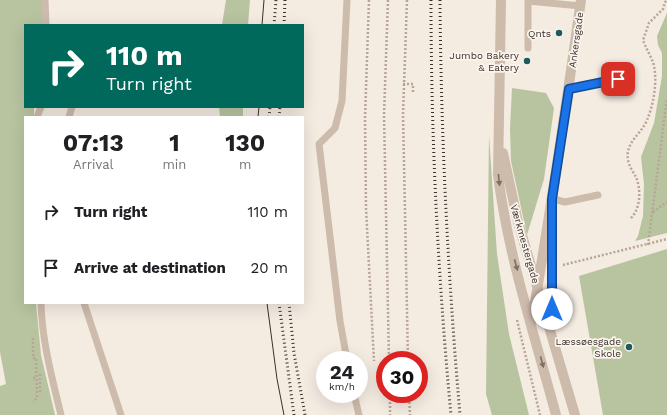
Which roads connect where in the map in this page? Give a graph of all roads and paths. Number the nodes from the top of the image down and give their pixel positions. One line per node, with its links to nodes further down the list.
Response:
1 (45, 0): 11 (lane)
2 (347, 0): 33 (lane)
3 (369, 0): 36 (path)
4 (388, 0): 34 (path)
5 (407, 0): 14 (path)
6 (501, 0): 18 (street, Værkmestergade)
7 (528, 0): 9 (lane); 12 (lane)
8 (667, 1): 23 (path)
9 (559, 2): 10 (lane)
10 (581, 3): 15 (street, Ankersgade)
11 (46, 24)
12 (528, 48)
13 (618, 79): 15 (lane)
14 (404, 84): 16 (path); 35 (path)
15 (569, 89): 20 (street, Ankersgade)
16 (413, 92)
17 (667, 98): 22 (path)
18 (500, 141): 27 (street, Værkmestergade); 30 (street, Værkmestergade, one-way to 30)
19 (598, 195): 20 (lane)
20 (552, 199): 26 (street, Ankersgade); 27 (street, Ankersgade)
21 (667, 202): 22 (path)
22 (652, 212): 25 (path)
23 (631, 218)
24 (667, 240): 25 (path)
25 (648, 245): 26 (path)
26 (552, 268): 32 (street, Ankersgade)
27 (537, 289): 30 (street, Ankersgade); 32 (street, Værkmestergade)
28 (41, 304): 43 (lane)
29 (84, 304): 44 (lane)
30 (532, 324): 48 (street, Værkmestergade, one-way to 48)
31 (33, 333): 38 (path)
32 (552, 337): 49 (street, Værkmestergade)
33 (345, 351)
34 (389, 351)
35 (408, 351)
36 (374, 361)
37 (33, 378): 38 (path)
38 (37, 378): 39 (path)
39 (33, 402)
40 (356, 403): 45 (lane)
41 (390, 403): 46 (path)
42 (409, 403): 47 (path)
43 (61, 415)
44 (121, 415)
45 (359, 415)
46 (390, 415)
47 (410, 415)
48 (556, 415)
49 (575, 415)

